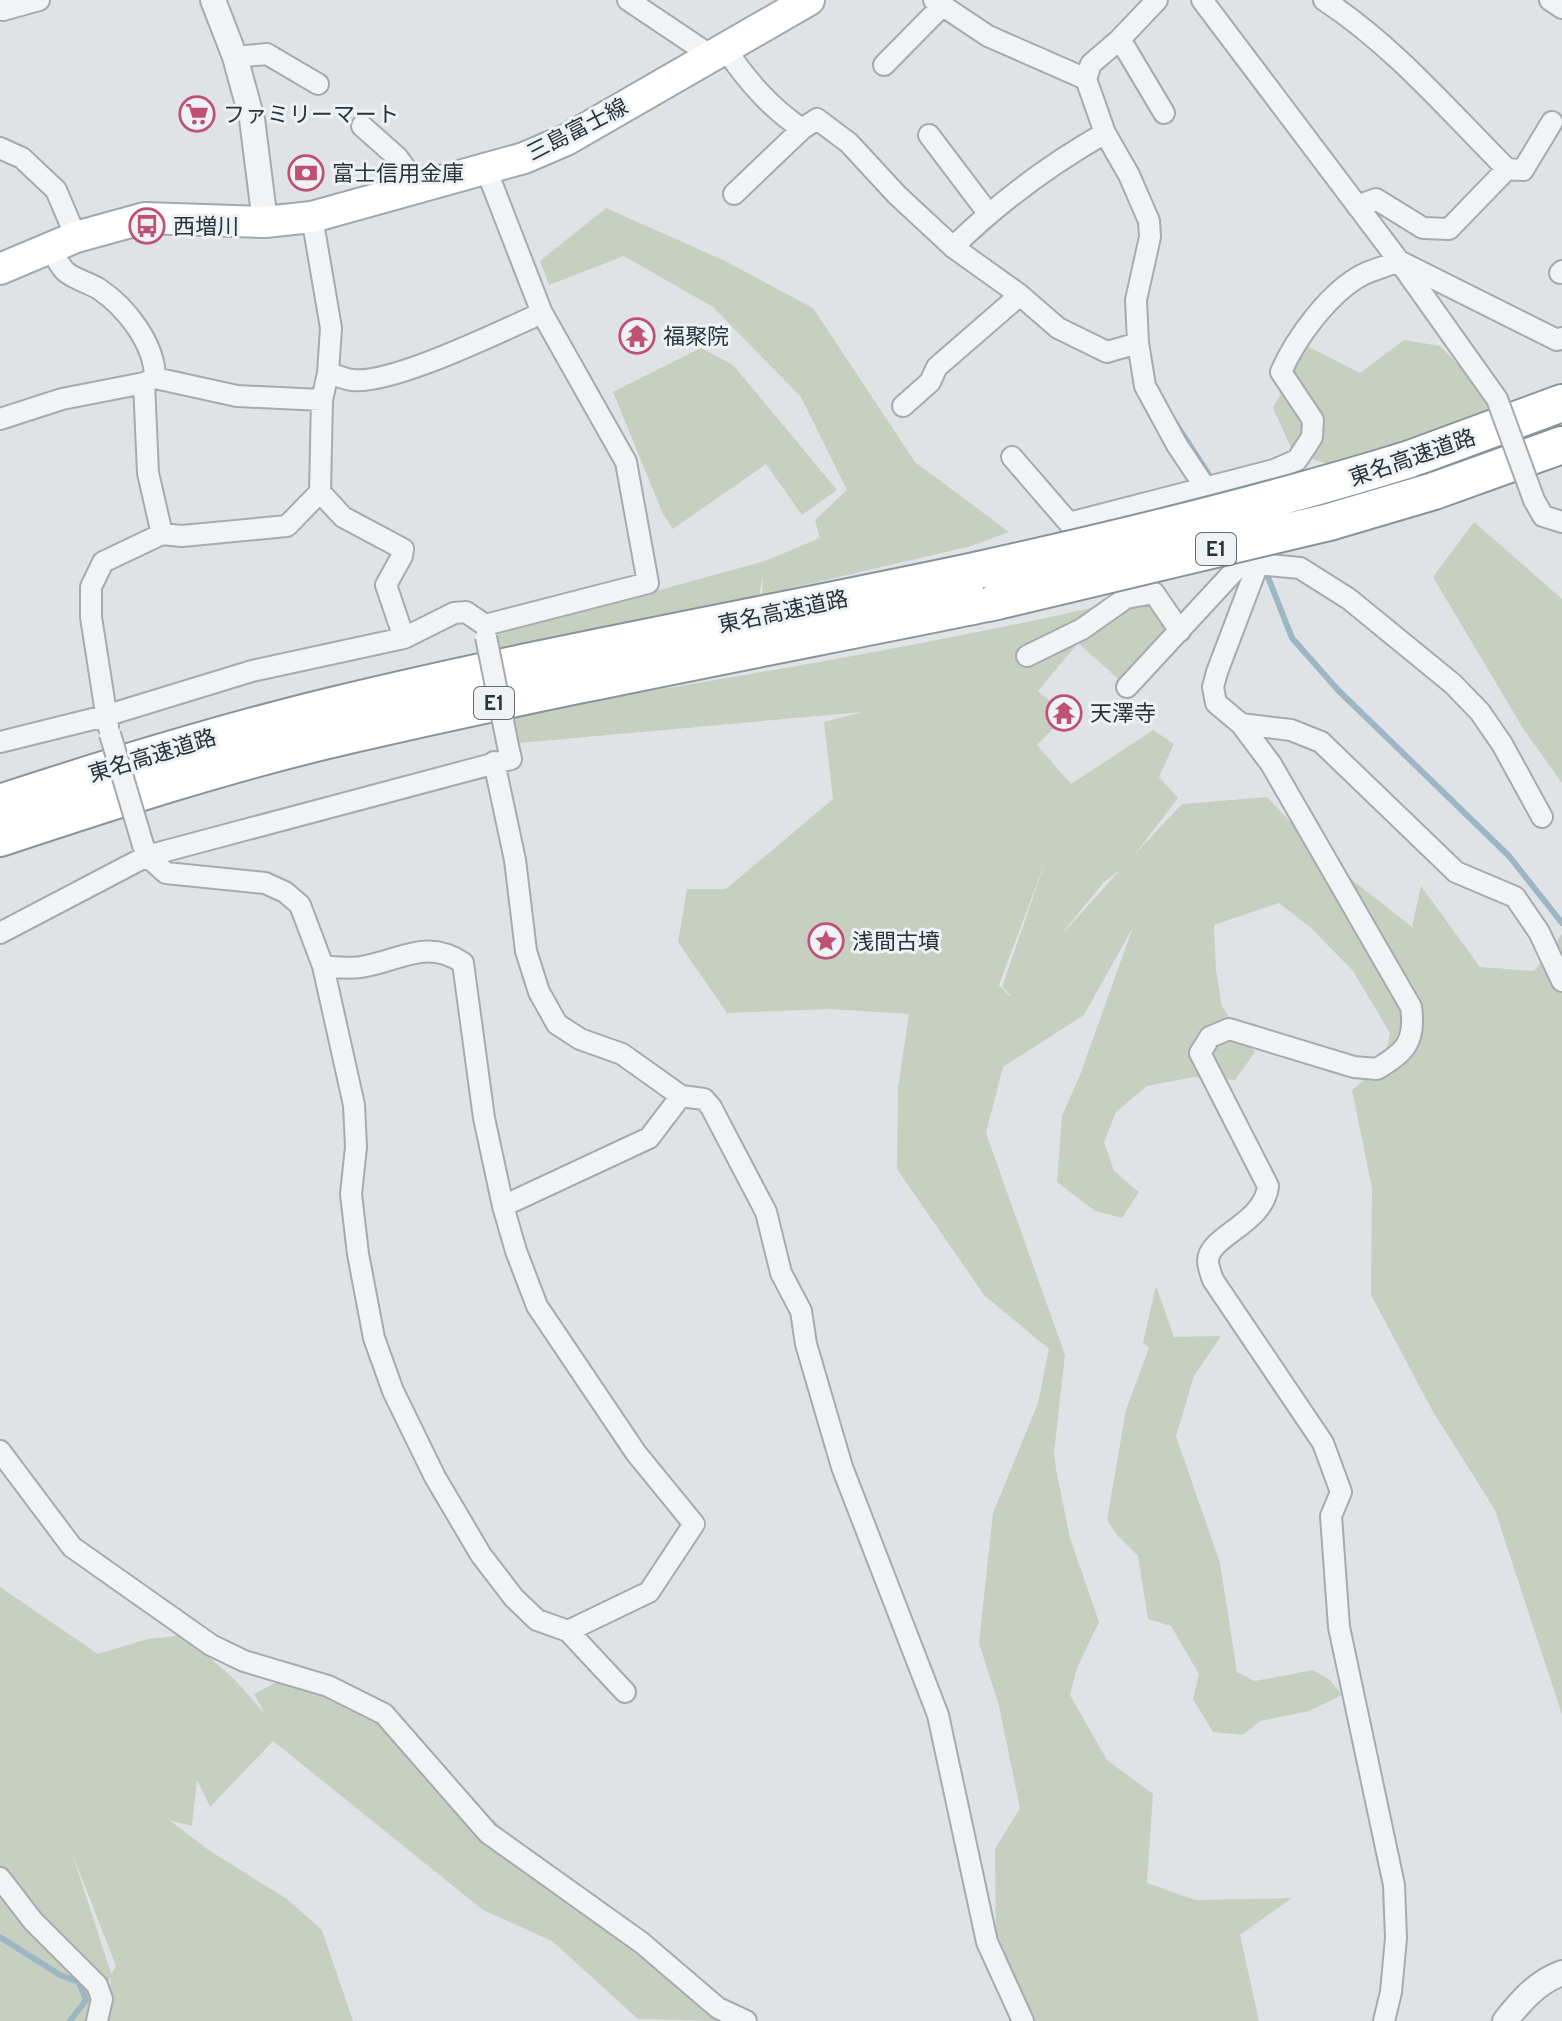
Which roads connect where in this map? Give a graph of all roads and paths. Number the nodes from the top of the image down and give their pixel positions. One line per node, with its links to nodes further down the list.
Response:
1 (39, 0): 11 (street)
2 (213, 0): 14 (street)
3 (628, 0): 13 (street)
4 (809, 0): 13 (main road, 三島富士線)
5 (1157, 0): 12 (street)
6 (1202, 0): 29 (street)
7 (1324, 0): 26 (street)
8 (1550, 0): 10 (street)
9 (938, 2): 15 (street); 16 (street)
10 (1562, 8)
11 (1, 11)
12 (1120, 39): 16 (street); 18 (street)
13 (717, 51): 21 (street); 25 (main road, 三島富士線)
14 (235, 57): 17 (street); 32 (street)
15 (884, 65)
16 (1086, 79): 22 (street)
17 (318, 84)
18 (1164, 113)
19 (1552, 122): 26 (street)
20 (362, 126): 27 (street)
21 (802, 129): 28 (street); 34 (street)
22 (1105, 133): 30 (street); 40 (street)
23 (929, 135): 30 (street)
24 (0, 148): 33 (street)
25 (486, 169): 27 (main road, 三島富士線); 38 (street)
26 (1507, 169): 29 (street)
27 (420, 188): 31 (main road, 三島富士線)
28 (734, 194)
29 (1357, 206): 35 (street)
30 (988, 213): 34 (street)
31 (312, 217): 32 (main road, 三島富士線); 41 (street)
32 (265, 222): 33 (main road, 三島富士線)
33 (63, 243): 36 (main road, 三島富士線); 42 (street)
34 (953, 247): 37 (street)
35 (1399, 261): 39 (street); 49 (street); 51 (street, bridge)
36 (0, 269)
37 (1020, 295): 40 (street); 45 (street)
38 (542, 313): 41 (street); 54 (street)
39 (1562, 338)
40 (1138, 343): 49 (street)
41 (328, 373): 43 (street)
42 (149, 380): 43 (street); 46 (street); 52 (street)
43 (322, 400): 50 (street)
44 (1562, 403): 63 (highway, 東名高速道路 / E1, bridge)
45 (903, 406)
46 (0, 419)
47 (1562, 445): 65 (highway, 東名高速道路 / E1, bridge)
48 (1012, 457): 49 (street)
49 (1205, 487): 53 (street)
50 (320, 492): 52 (street); 56 (street)
51 (1562, 522)
52 (162, 534): 60 (street)
53 (1254, 559): 55 (street); 59 (street); 64 (street)
54 (486, 631): 56 (street); 62 (street, bridge)
55 (1180, 631): 57 (street); 58 (street)
56 (404, 638): 60 (street)
57 (1027, 656)
58 (1127, 687)
59 (1241, 724): 69 (street); 80 (street)
60 (107, 725): 61 (street); 66 (street, bridge)
61 (0, 742)
62 (494, 762): 66 (street); 70 (street)
63 (0, 803)
64 (1542, 817)
65 (0, 838)
66 (145, 851): 67 (street); 68 (street)
67 (0, 933)
68 (323, 966): 71 (street); 73 (street)
69 (1562, 981)
70 (681, 1096): 71 (street); 79 (street)
71 (503, 1206): 73 (street)
72 (0, 1451): 78 (street)
73 (568, 1631): 74 (street)
74 (625, 1692)
75 (0, 1878): 77 (street)
76 (1562, 1973): 81 (street)
77 (97, 2021)
78 (746, 2021)
79 (1023, 2021)
80 (1384, 2021)
81 (1505, 2021)

